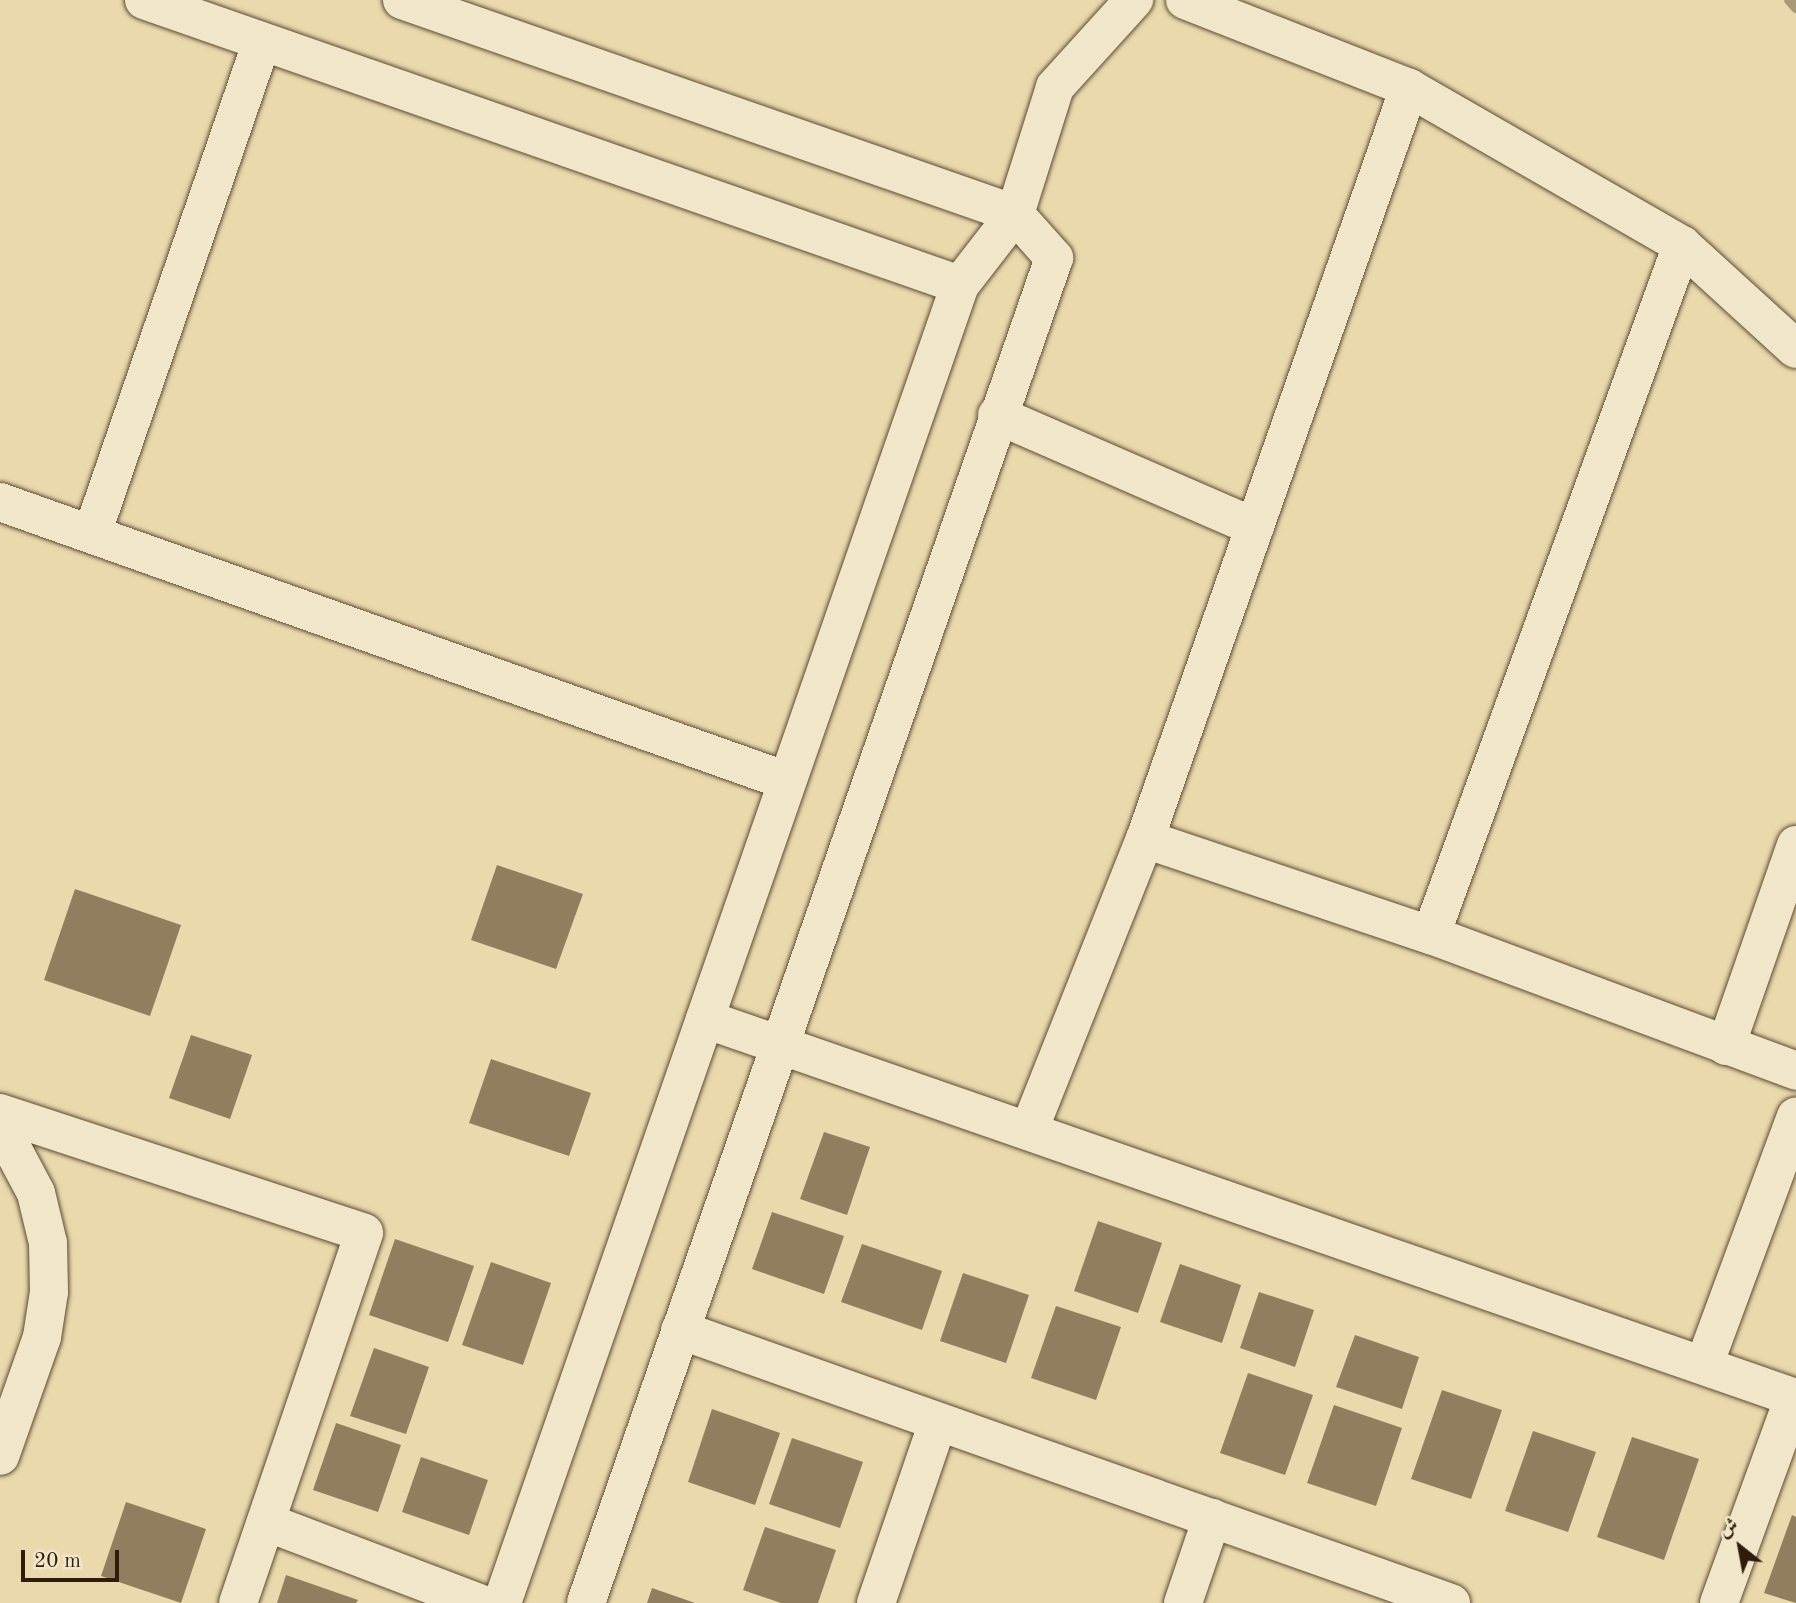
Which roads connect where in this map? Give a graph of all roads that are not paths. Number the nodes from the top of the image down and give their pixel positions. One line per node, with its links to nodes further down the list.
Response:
1 (144, 0): 6 (street)
2 (402, 0): 5 (street)
3 (1134, 0): 8 (street)
4 (1185, 0): 7 (street)
5 (461, 10): 8 (street)
6 (262, 41): 10 (street); 15 (street)
7 (1409, 88): 9 (street); 14 (street)
8 (1015, 214): 10 (street); 12 (street)
9 (1682, 245): 11 (street); 19 (street)
10 (960, 285): 16 (street)
11 (1796, 349)
12 (997, 415): 14 (street); 22 (street)
13 (0, 502): 15 (street)
14 (1255, 527): 17 (street)
15 (92, 534): 16 (street)
16 (787, 781): 20 (street)
17 (1145, 839): 19 (street); 26 (street)
18 (1796, 845): 21 (street)
19 (1431, 935): 21 (street)
20 (705, 1019): 22 (street); 37 (street)
21 (1726, 1046): 23 (street)
22 (779, 1047): 26 (street); 28 (street)
23 (1796, 1071)
24 (0, 1113): 34 (street)
25 (1796, 1116): 29 (street)
26 (1029, 1130): 29 (street)
27 (0, 1136): 32 (street)
28 (680, 1331): 31 (street); 38 (street)
29 (1704, 1365): 30 (street)
30 (1795, 1397): 42 (street)
31 (938, 1422): 33 (street); 39 (street)
32 (0, 1456)
33 (1212, 1518): 40 (street); 41 (street)
34 (266, 1522): 35 (street); 36 (street)
35 (238, 1603)
36 (479, 1603)
37 (502, 1603)
38 (586, 1603)
39 (876, 1603)
40 (1183, 1603)
41 (1451, 1603)
42 (1719, 1603)

